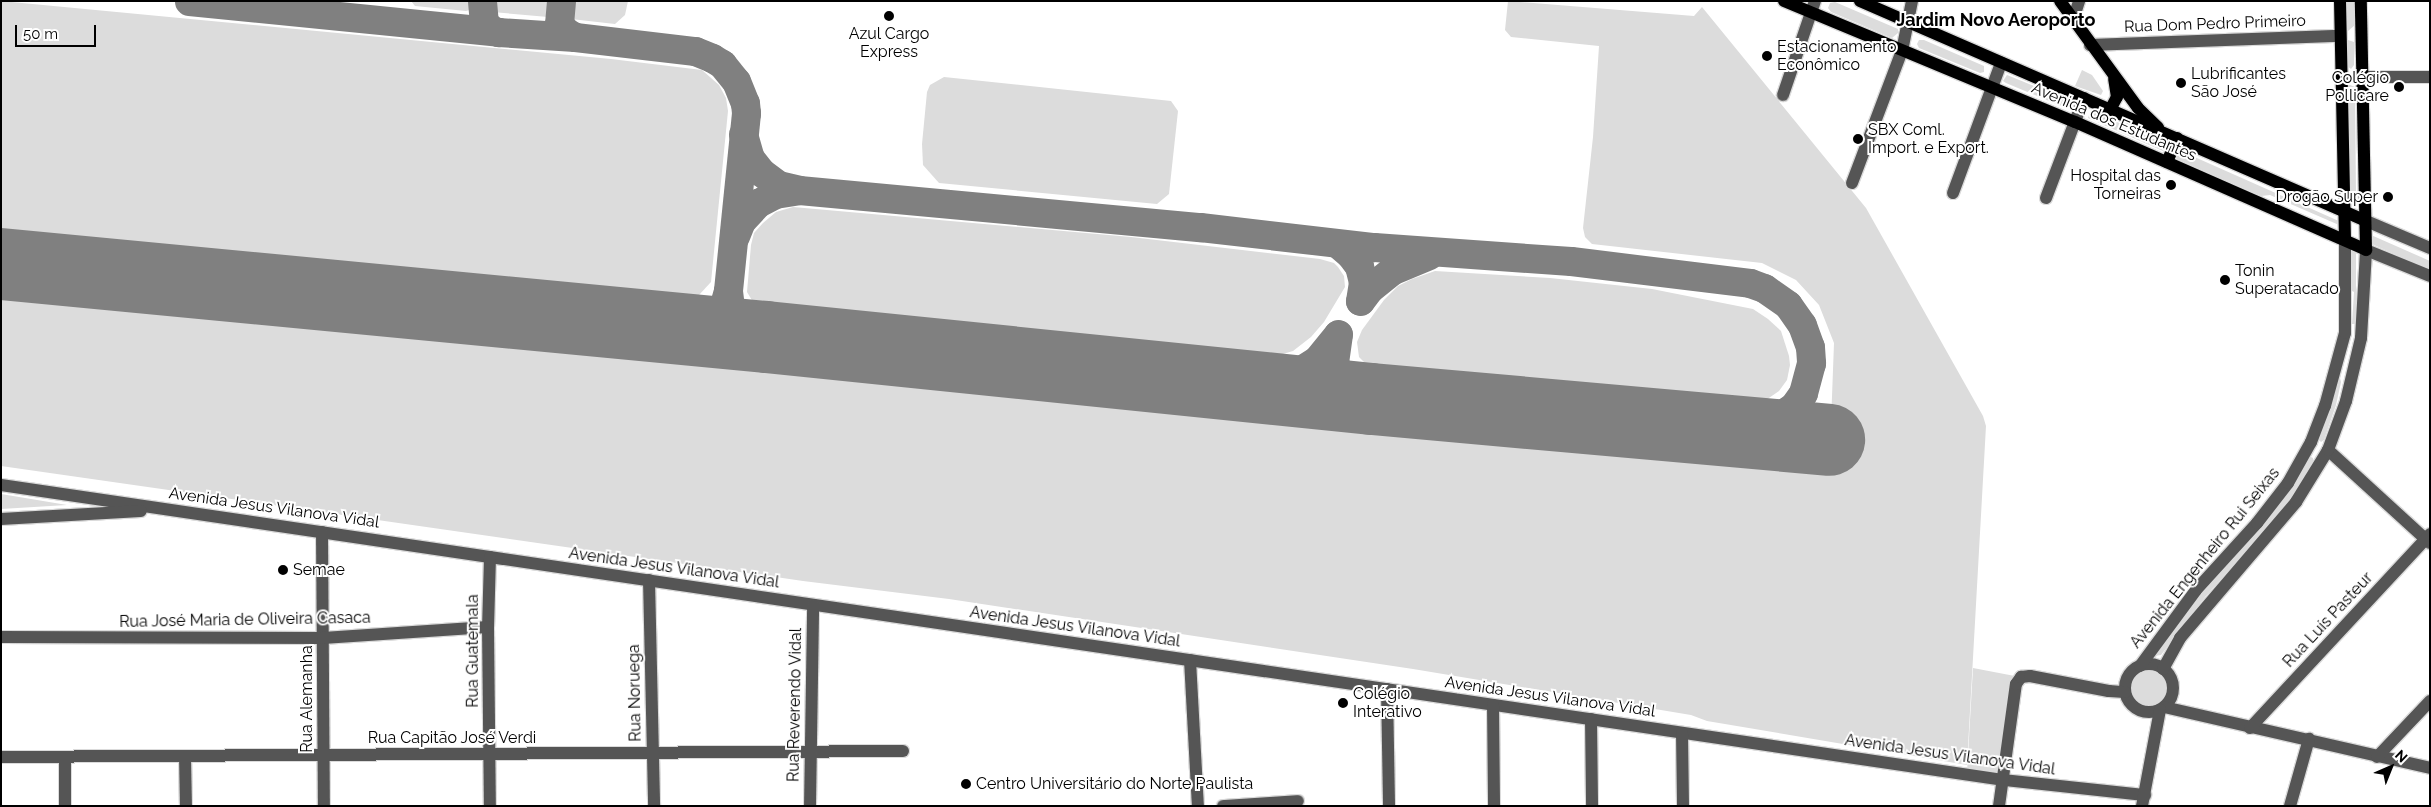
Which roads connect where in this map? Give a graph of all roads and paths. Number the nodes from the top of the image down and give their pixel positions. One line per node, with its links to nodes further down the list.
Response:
1 (1784, 1): 8 (main road, Avenida dos Estudantes)
2 (1860, 1): 10 (main road, Avenida dos Estudantes)
3 (1912, 1): 10 (street)
4 (2060, 1): 9 (main road)
5 (2078, 1): 9 (street)
6 (2340, 1): 11 (main road)
7 (2361, 1): 16 (main road)
8 (1813, 7): 13 (main road, Avenida dos Estudantes); 19 (street)
9 (2073, 20): 12 (main road)
10 (1908, 22): 13 (street); 14 (main road, Avenida dos Estudantes)
11 (2340, 36): 12 (street, Rua Dom Pedro Primeiro); 29 (main road)
12 (2090, 45): 15 (main road)
13 (1902, 51): 18 (main road, Avenida dos Estudantes); 26 (street)
14 (2001, 63): 18 (street); 20 (main road, Avenida dos Estudantes)
15 (2109, 70): 21 (main road); 23 (main road)
16 (2362, 77): 17 (street); 30 (main road)
17 (2430, 77)
18 (1992, 88): 22 (main road, Avenida dos Estudantes); 27 (street)
19 (1783, 95)
20 (2084, 98): 21 (main road, Avenida dos Estudantes); 22 (street)
21 (2110, 110): 23 (main road, Avenida dos Estudantes)
22 (2075, 122): 25 (main road, Avenida dos Estudantes); 28 (street)
23 (2164, 132): 24 (main road, Avenida dos Estudantes)
24 (2177, 138): 25 (main road); 29 (main road, Avenida dos Estudantes)
25 (2167, 162): 33 (main road, Avenida dos Estudantes)
26 (1852, 182)
27 (1952, 193)
28 (2046, 198)
29 (2346, 211): 30 (main road, Avenida dos Estudantes); 33 (main road)
30 (2364, 220): 31 (street, Avenida dos Estudantes); 35 (main road)
31 (2405, 237): 32 (street); 34 (street, Avenida dos Estudantes)
32 (2430, 237)
33 (2345, 240): 35 (main road, Avenida dos Estudantes); 37 (street, Avenida Engenheiro Rui Seixas)
34 (2430, 248)
35 (2366, 250): 36 (street, Avenida dos Estudantes); 38 (street, Avenida Engenheiro Rui Seixas)
36 (2430, 276)
37 (2338, 361): 38 (street); 54 (street, Avenida Engenheiro Rui Seixas)
38 (2352, 380): 39 (street, Avenida Engenheiro Rui Seixas)
39 (2328, 450): 46 (street); 55 (street, Avenida Engenheiro Rui Seixas)
40 (1, 485): 41 (street, Avenida Jesus Vilanova Vidal)
41 (76, 496): 42 (street, Avenida Jesus Vilanova Vidal); 43 (street)
42 (169, 509): 43 (street); 45 (street, Avenida Jesus Vilanova Vidal)
43 (74, 515): 44 (street)
44 (1, 519)
45 (322, 532): 47 (street, Avenida Jesus Vilanova Vidal); 52 (street, Rua Alemanha)
46 (2428, 539): 62 (street, Rua Luís Pasteur)
47 (490, 557): 48 (street, Avenida Jesus Vilanova Vidal); 50 (street, Rua Guatemala)
48 (648, 580): 49 (street, Avenida Jesus Vilanova Vidal); 67 (street, Rua Noruega)
49 (813, 604): 53 (street, Avenida Jesus Vilanova Vidal); 66 (street, Rua Reverendo Vidal)
50 (488, 627): 52 (street, Rua José Maria de Oliveira Casaca); 68 (street, Rua Guatemala)
51 (1, 637): 52 (street, Rua José Maria de Oliveira Casaca)
52 (323, 638): 69 (street, Rua Alemanha)
53 (1190, 660): 56 (street, Avenida Jesus Vilanova Vidal); 84 (street)
54 (2140, 666): 55 (street); 57 (street)
55 (2163, 669): 60 (street)
56 (1387, 689): 59 (street, Avenida Jesus Vilanova Vidal); 86 (street)
57 (2125, 692): 60 (street); 75 (street)
58 (2430, 701): 71 (street)
59 (1493, 705): 61 (street, Avenida Jesus Vilanova Vidal); 87 (street)
60 (2162, 708): 62 (street); 76 (street)
61 (1591, 719): 63 (street, Avenida Jesus Vilanova Vidal); 88 (street)
62 (2250, 728): 64 (street)
63 (1682, 733): 75 (street, Avenida Jesus Vilanova Vidal); 89 (street)
64 (2309, 739): 71 (street); 91 (street)
65 (903, 751): 66 (street, Rua Capitão José Verdi)
66 (809, 752): 67 (street, Rua Capitão José Verdi); 83 (street, Rua Reverendo Vidal)
67 (653, 753): 68 (street, Rua Capitão José Verdi); 82 (street, Rua Noruega)
68 (490, 754): 69 (street, Rua Capitão José Verdi); 81 (street, Rua Guatemala)
69 (323, 755): 70 (street, Rua Capitão José Verdi); 80 (street, Rua Alemanha)
70 (185, 756): 73 (street, Rua Capitão José Verdi); 79 (street)
71 (2377, 756): 74 (street)
72 (1, 757): 73 (street, Rua Capitão José Verdi)
73 (65, 757): 78 (street)
74 (2430, 768)
75 (2004, 780): 76 (street, Avenida Jesus Vilanova Vidal); 90 (street)
76 (2144, 800)
77 (1298, 801): 85 (street)
78 (65, 806)
79 (186, 806)
80 (324, 806)
81 (490, 806)
82 (654, 806)
83 (810, 806)
84 (1198, 806)
85 (1223, 806)
86 (1389, 806)
87 (1494, 806)
88 (1592, 806)
89 (1683, 806)
90 (1999, 806)
91 (2290, 806)

